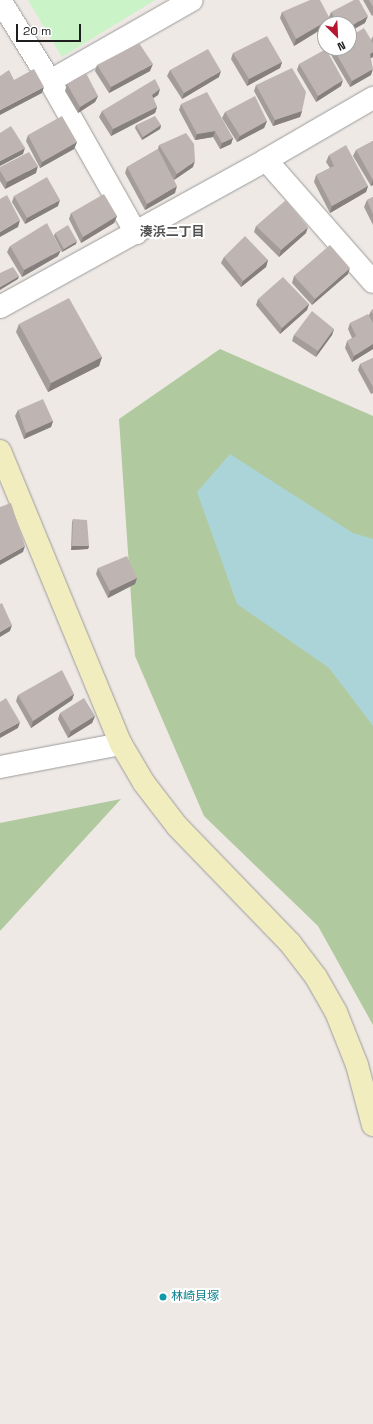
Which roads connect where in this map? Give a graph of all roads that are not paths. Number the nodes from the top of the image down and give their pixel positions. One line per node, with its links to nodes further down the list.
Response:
1 (0, 0): 3 (street)
2 (192, 0): 3 (street)
3 (50, 81): 6 (street)
4 (373, 98): 5 (street)
5 (266, 160): 6 (street); 7 (street)
6 (136, 233): 8 (street)
7 (373, 282)
8 (0, 308)
9 (0, 451): 10 (street)
10 (121, 744): 11 (street); 12 (street)
11 (0, 767)
12 (373, 1126)

